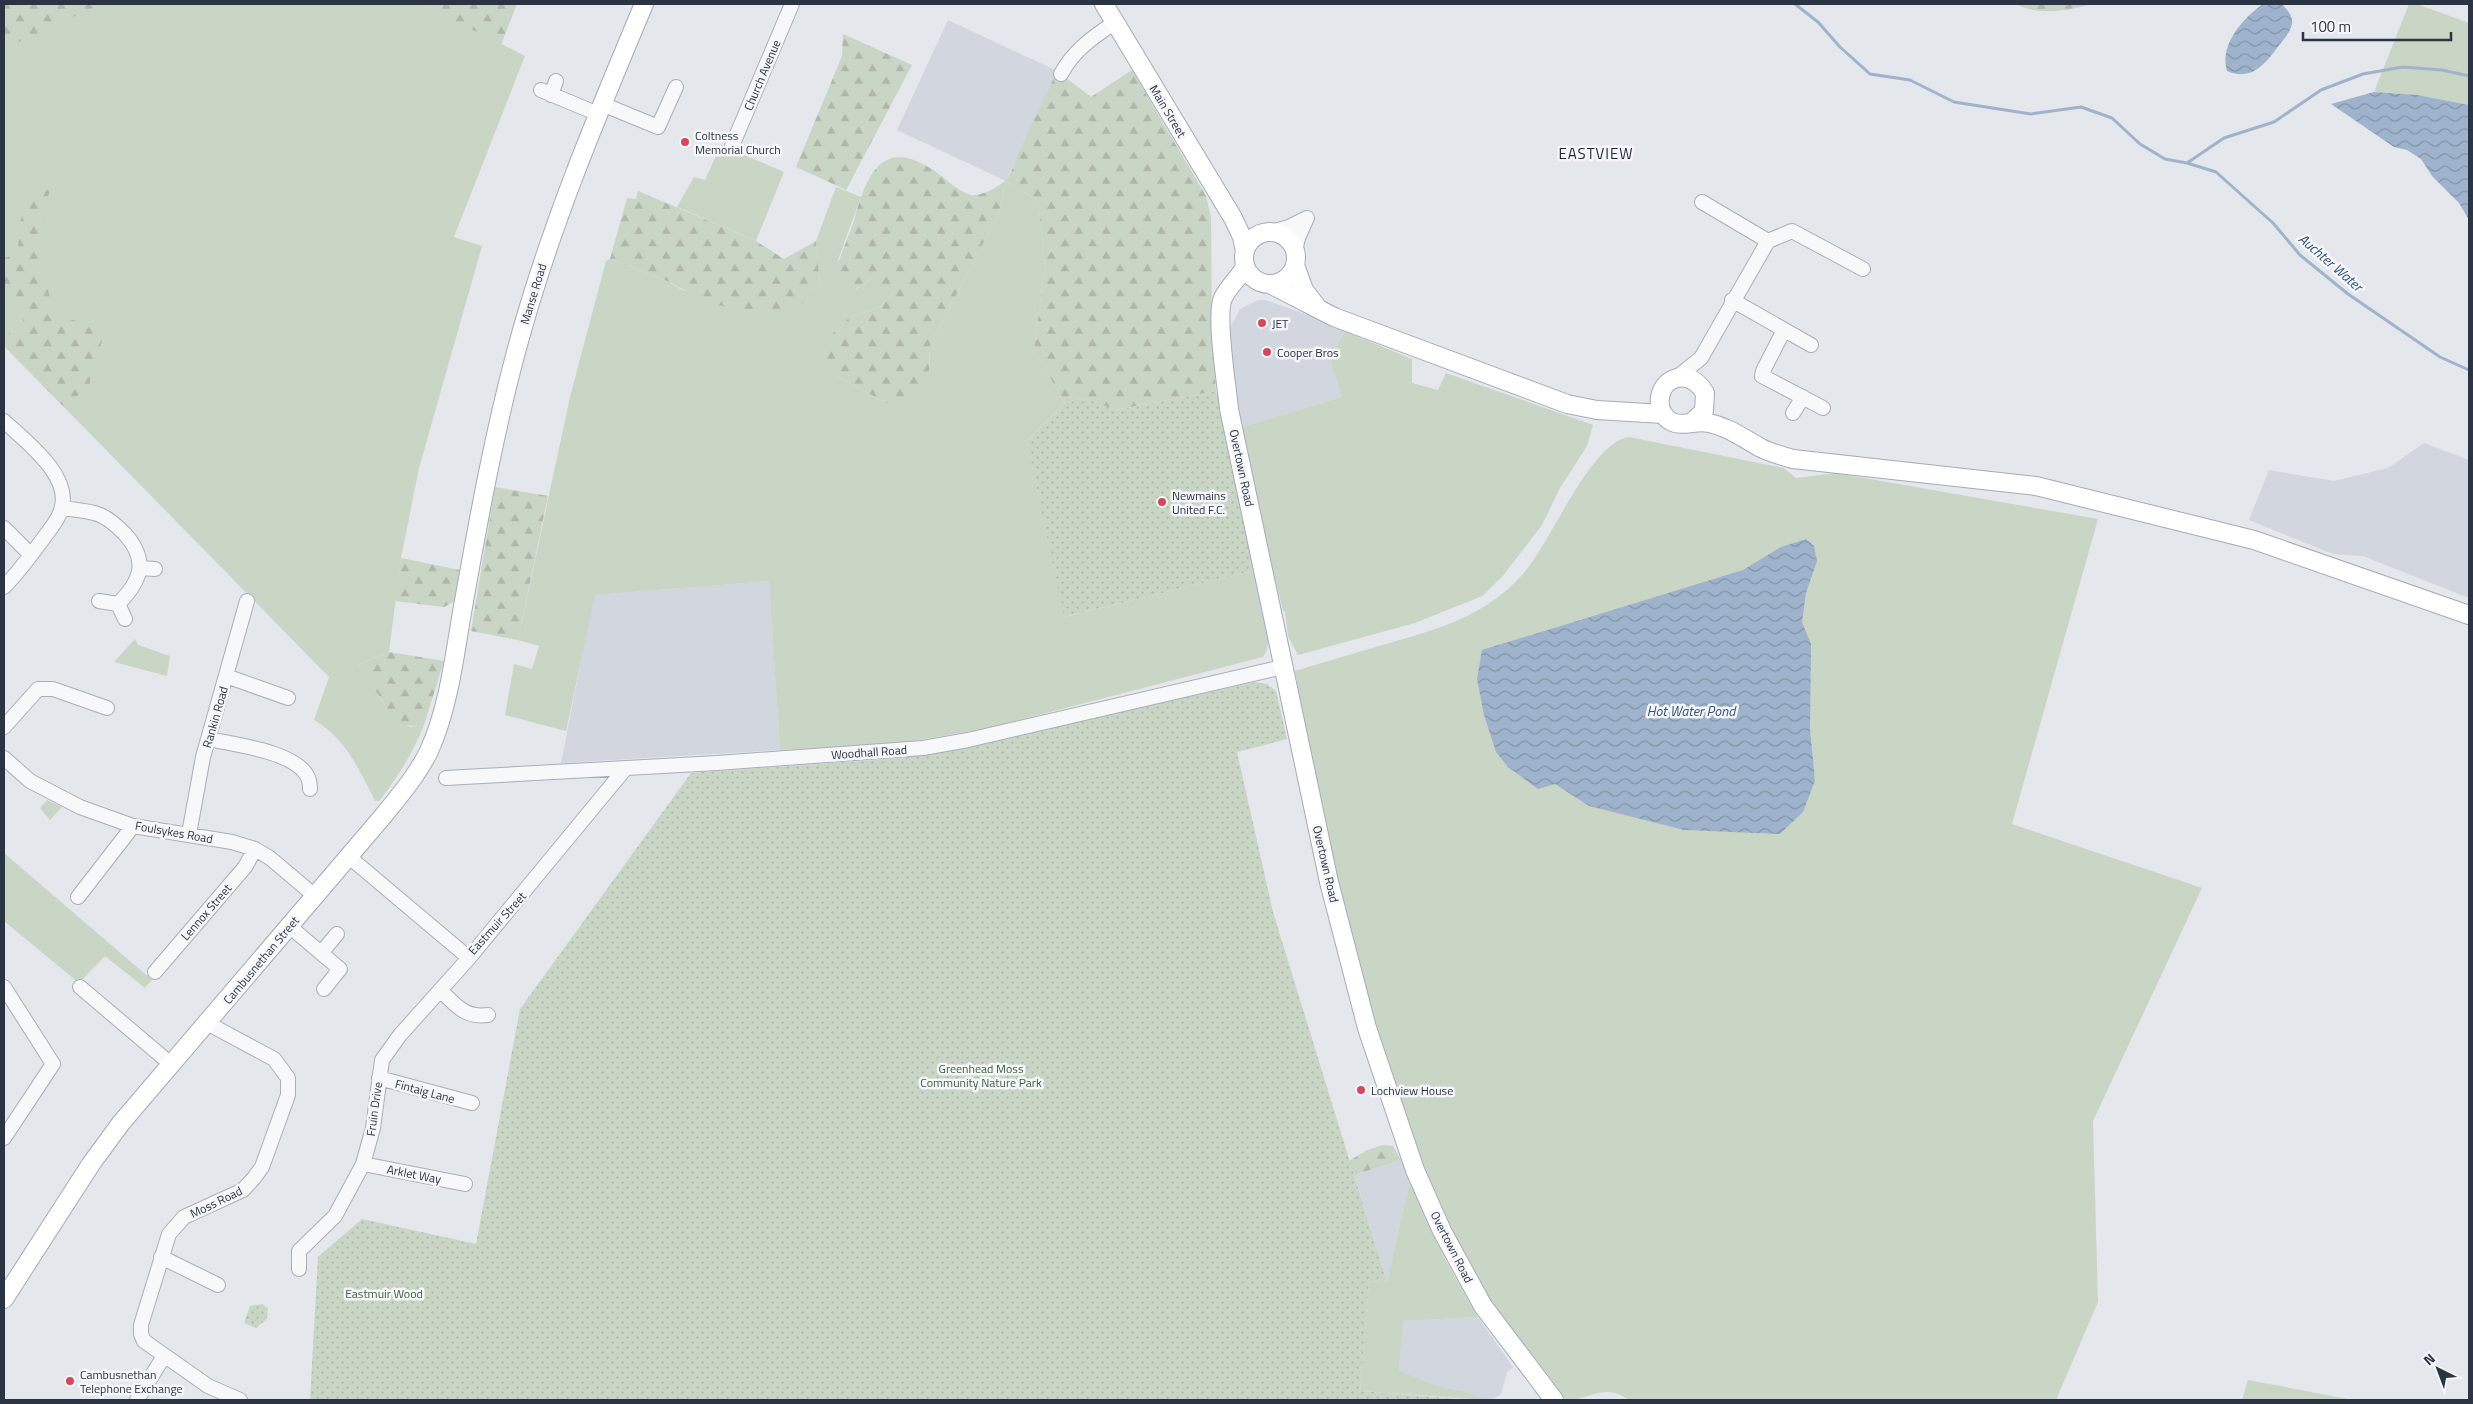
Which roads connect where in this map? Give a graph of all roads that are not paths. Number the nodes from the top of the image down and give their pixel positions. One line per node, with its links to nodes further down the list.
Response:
1 (644, 4): 8 (main road, Manse Road)
2 (792, 4): 9 (street, Church Avenue)
3 (1104, 4): 4 (main road, Main Street)
4 (1114, 23): 5 (street); 11 (main road, Main Street)
5 (1061, 74)
6 (556, 81): 8 (street)
7 (676, 87): 8 (street)
8 (600, 109): 39 (main road, Manse Road)
9 (732, 146)
10 (1702, 202): 13 (street)
11 (1233, 218): 12 (main road); 15 (main road, Main Street)
12 (1267, 232): 14 (main road); 14 (street); 15 (main road)
13 (1768, 241): 16 (street); 19 (street)
14 (1295, 258): 17 (main road); 20 (main road)
15 (1245, 259): 17 (main road); 18 (main road, Overtown Road)
16 (1863, 269)
17 (1266, 284): 18 (main road); 20 (main road)
18 (1230, 288): 45 (main road, Overtown Road)
19 (1732, 300): 21 (street); 23 (street)
20 (1319, 310): 27 (main road)
21 (1784, 330): 22 (street); 26 (street)
22 (1811, 345)
23 (1701, 358): 24 (street); 25 (street)
24 (1676, 378): 25 (main road); 27 (main road)
25 (1703, 394): 31 (main road); 32 (main road)
26 (1803, 397): 28 (street); 29 (street)
27 (1661, 405): 31 (main road)
28 (1823, 408)
29 (1793, 413)
30 (4, 421): 33 (street)
31 (1691, 423): 32 (main road)
32 (1736, 433): 43 (main road)
33 (62, 508): 35 (street); 36 (street)
34 (4, 528): 35 (street)
35 (31, 555): 38 (street)
36 (140, 568): 37 (street); 42 (street)
37 (155, 569)
38 (4, 587)
39 (464, 596): 58 (main road, Cambusnethan Street)
40 (99, 601): 42 (street)
41 (247, 601): 46 (street, Rankin Road)
42 (118, 604): 44 (street)
43 (2469, 615)
44 (125, 619)
45 (1283, 666): 52 (street, Woodhall Road); 85 (main road, Overtown Road)
46 (226, 676): 47 (street); 50 (street, Rankin Road)
47 (288, 698)
48 (107, 708): 49 (street)
49 (4, 727)
50 (209, 738): 54 (street); 56 (street, Rankin Road)
51 (4, 758): 55 (street, Foulsykes Road)
52 (619, 769): 53 (street, Woodhall Road); 64 (street, Eastmuir Street)
53 (446, 778)
54 (310, 789)
55 (133, 826): 56 (street, Foulsykes Road); 60 (street)
56 (189, 834): 57 (street, Foulsykes Road)
57 (254, 850): 59 (street, Foulsykes Road); 65 (street, Lennox Street)
58 (348, 856): 59 (main road, Cambusnethan Street); 64 (street, Eastmuir Street)
59 (315, 896): 61 (main road, Cambusnethan Street)
60 (78, 897)
61 (289, 926): 63 (street); 71 (main road, Cambusnethan Street)
62 (337, 934): 63 (street)
63 (321, 952): 68 (street)
64 (470, 958): 69 (street, Fruin Drive)
65 (155, 972)
66 (4, 987): 75 (street)
67 (80, 987): 72 (street)
68 (324, 989)
69 (440, 990): 70 (street); 73 (street, Fruin Drive)
70 (488, 1015)
71 (207, 1023): 72 (main road, Cambusnethan Street); 78 (street, Moss Road)
72 (172, 1065): 81 (main road, Cambusnethan Street)
73 (379, 1078): 74 (street, Fintaig Lane); 76 (street, Fruin Drive)
74 (472, 1103)
75 (5, 1132)
76 (363, 1164): 77 (street, Arklet Way); 79 (street, Fruin Drive)
77 (465, 1184)
78 (161, 1257): 80 (street); 82 (street, Moss Road)
79 (299, 1269)
80 (218, 1285)
81 (4, 1299)
82 (164, 1356): 83 (street); 84 (street, Moss Road)
83 (137, 1400)
84 (240, 1400)
85 (1554, 1400)

